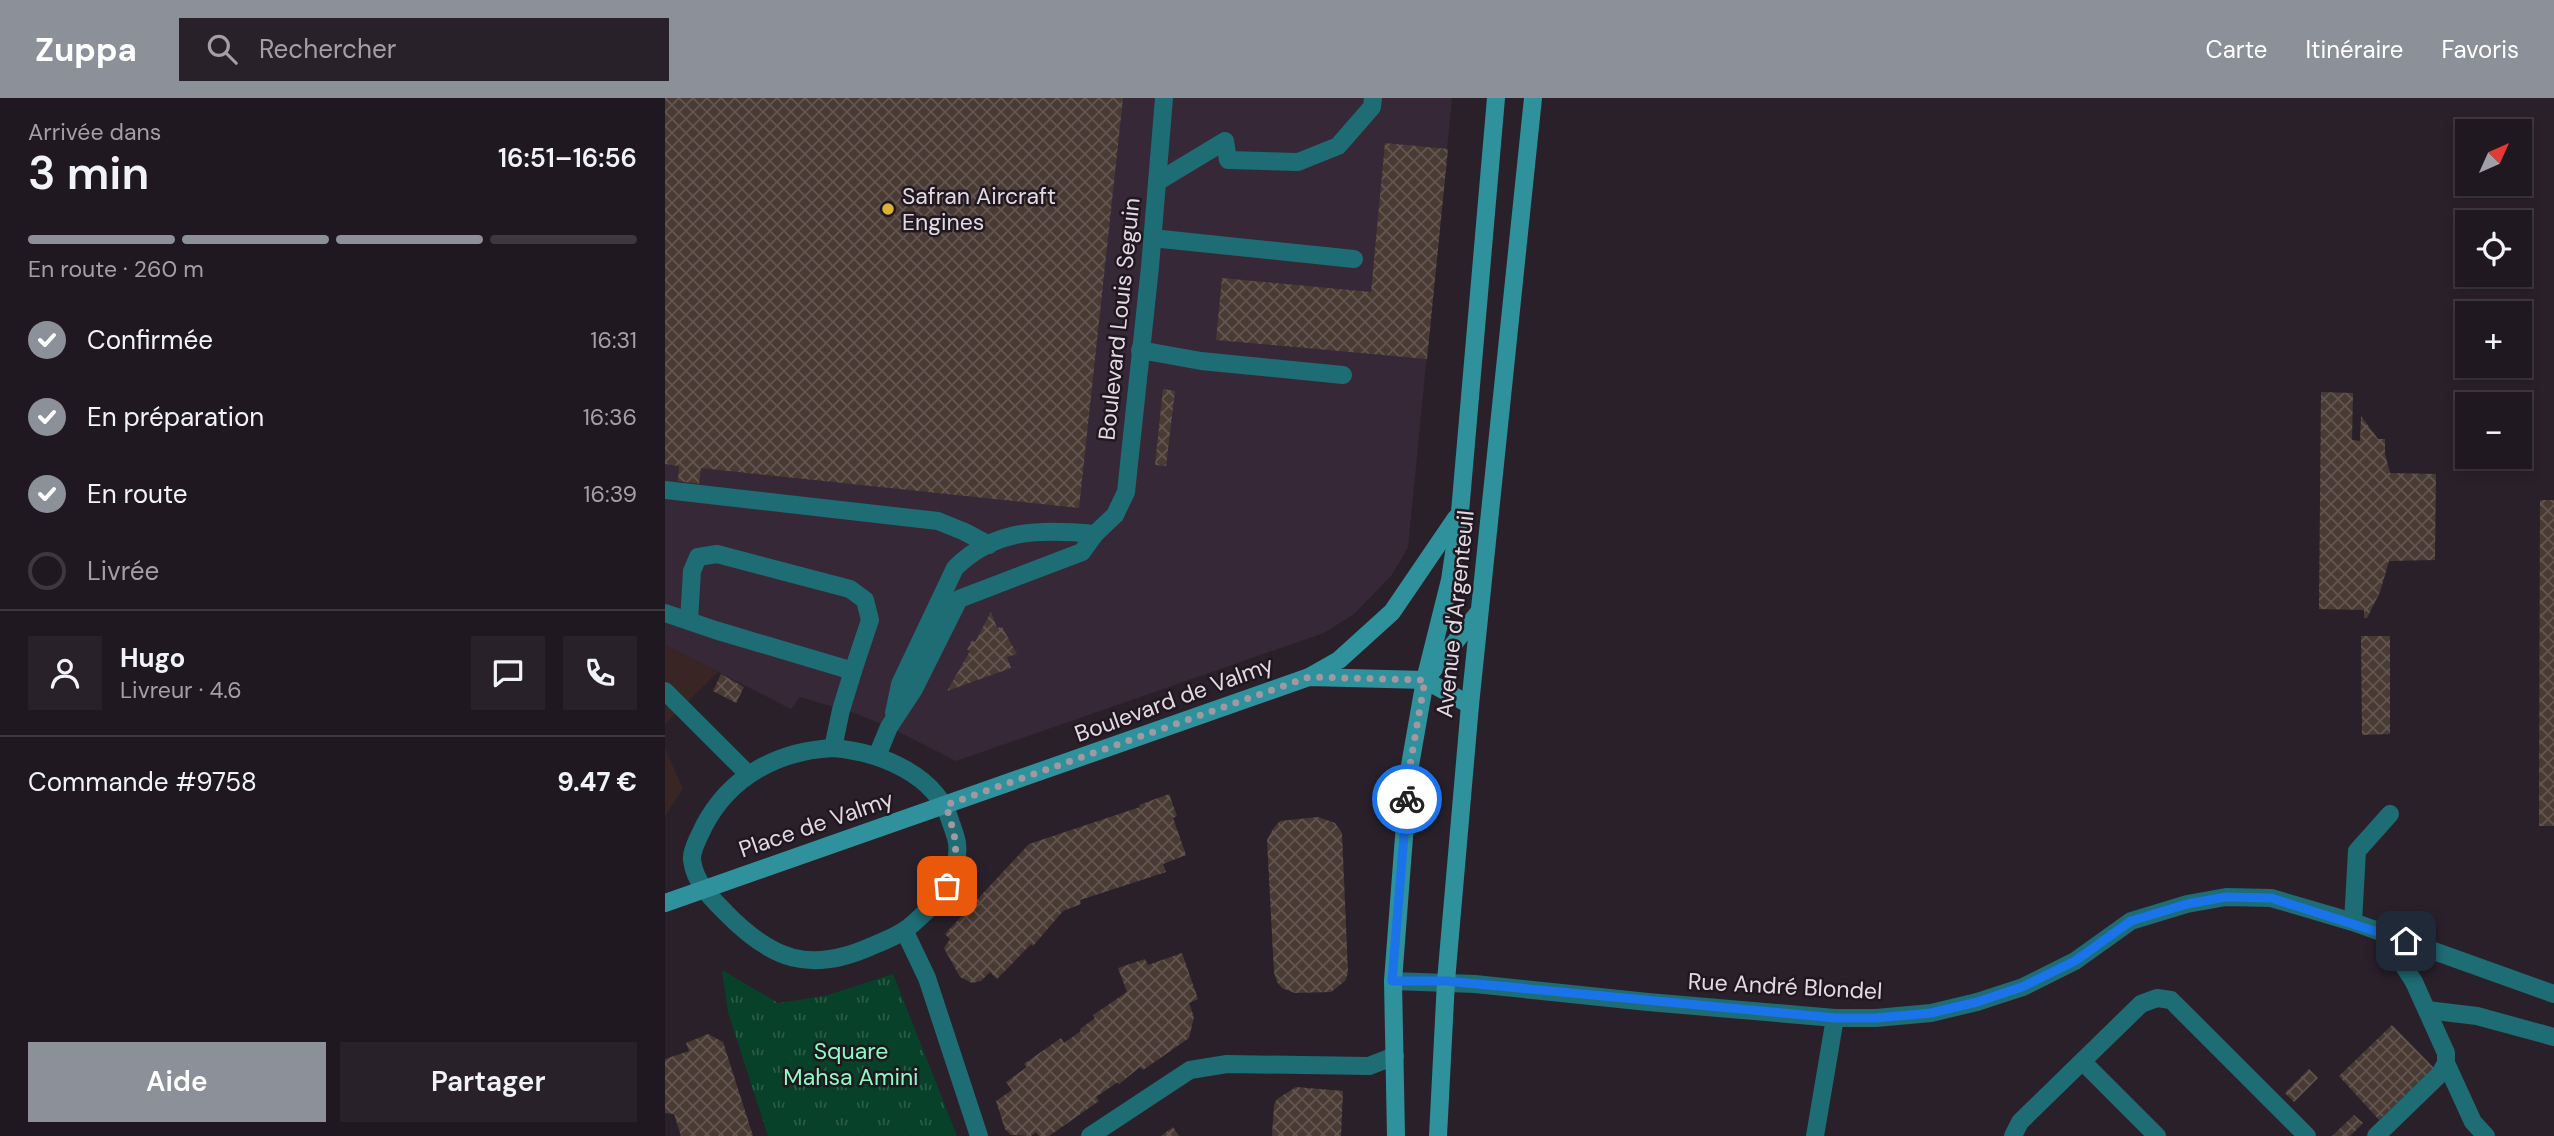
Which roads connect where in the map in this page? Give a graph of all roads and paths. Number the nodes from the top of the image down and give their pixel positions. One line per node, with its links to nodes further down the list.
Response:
1 (1164, 98): 5 (street, Boulevard Louis Seguin)
2 (1373, 98): 5 (street)
3 (1496, 98): 11 (main road, Avenue d'Argenteuil)
4 (1533, 98): 14 (main road, Avenue d'Argenteuil)
5 (1157, 182): 6 (street, Boulevard Louis Seguin)
6 (1152, 238): 7 (street); 8 (street, Boulevard Louis Seguin)
7 (1354, 260)
8 (1140, 350): 9 (street); 12 (street, Boulevard Louis Seguin)
9 (1343, 375)
10 (665, 490): 13 (street)
11 (1460, 512): 18 (main road); 19 (main road, Avenue d'Argenteuil)
12 (1095, 534): 13 (street, Boulevard Louis Seguin); 22 (street, Boulevard Louis Seguin)
13 (989, 545): 22 (street, Boulevard Louis Seguin)
14 (1479, 612): 19 (main road); 21 (main road, Avenue d'Argenteuil)
15 (665, 613): 16 (street)
16 (688, 621): 17 (street); 17 (street)
17 (853, 671): 23 (street)
18 (1309, 677): 19 (main road, Boulevard de Valmy); 26 (main road, Boulevard de Valmy)
19 (1425, 680): 21 (main road, Boulevard de Valmy); 33 (main road, Avenue d'Argenteuil)
20 (665, 691): 25 (street)
21 (1470, 705): 34 (main road, Avenue d'Argenteuil)
22 (892, 724): 24 (street, Boulevard Louis Seguin)
23 (834, 748): 24 (street, Place de Valmy); 25 (street, Place de Valmy)
24 (877, 756): 26 (street, Place de Valmy)
25 (748, 774): 28 (street, Place de Valmy)
26 (946, 805): 28 (main road, Place de Valmy); 31 (street, Place de Valmy)
27 (2390, 814): 30 (street)
28 (703, 890): 29 (main road); 31 (street, Place de Valmy)
29 (665, 903)
30 (2353, 922): 32 (street, Rue André Blondel); 37 (street, Rue André Blondel)
31 (905, 932): 42 (street)
32 (2382, 932): 35 (street, Rue André Blondel); 36 (street)
33 (1392, 981): 34 (street, Rue André Blondel); 39 (main road, Avenue d'Argenteuil)
34 (1446, 981): 37 (street, Rue André Blondel); 45 (main road, Avenue d'Argenteuil)
35 (2554, 994)
36 (2427, 1010): 38 (street); 41 (street)
37 (1835, 1018): 46 (street)
38 (2554, 1038)
39 (1395, 1056): 43 (street); 44 (main road, Avenue d'Argenteuil)
40 (2083, 1062): 47 (street); 48 (street); 49 (street)
41 (2446, 1063): 50 (street); 51 (street)
42 (979, 1136)
43 (1090, 1136)
44 (1396, 1136)
45 (1438, 1136)
46 (1815, 1136)
47 (2013, 1136)
48 (2157, 1136)
49 (2307, 1136)
50 (2376, 1136)
51 (2486, 1136)

